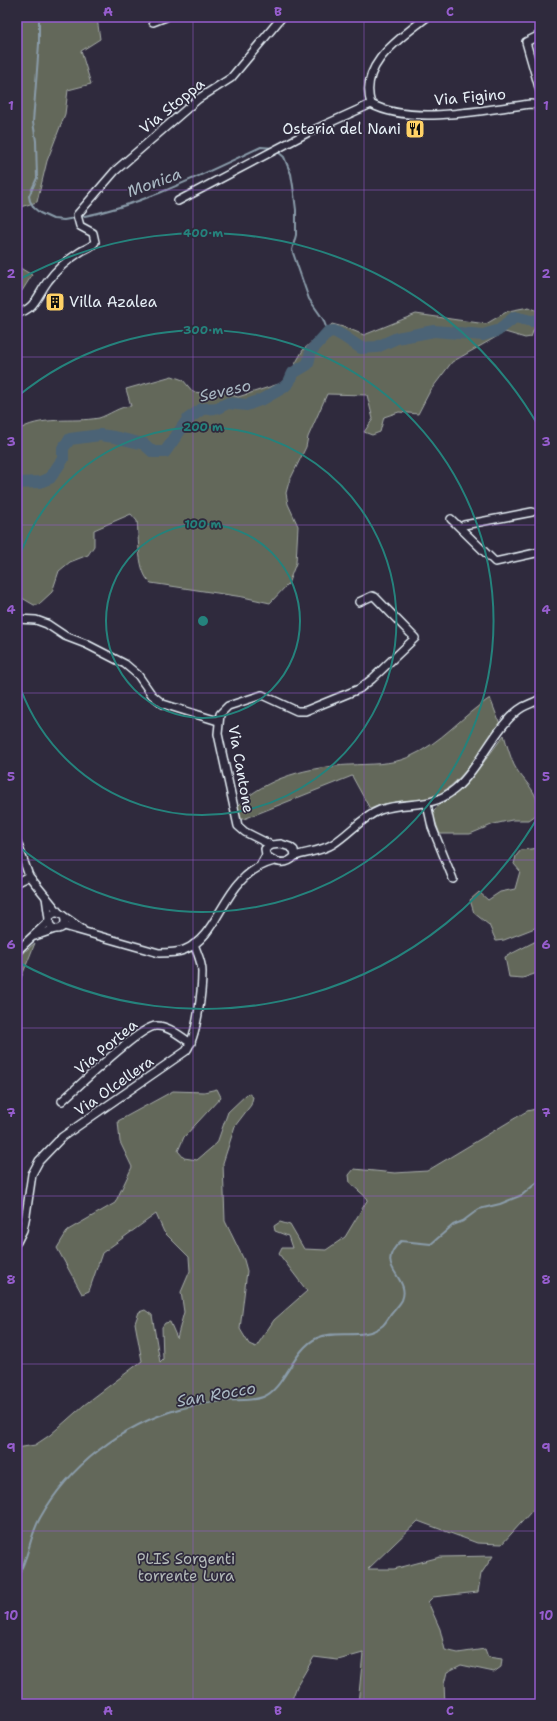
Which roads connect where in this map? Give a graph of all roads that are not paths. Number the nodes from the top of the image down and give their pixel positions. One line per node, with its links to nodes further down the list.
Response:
1 (166, 17): 4 (street)
2 (282, 17): 10 (street, Via Stoppa)
3 (427, 17): 8 (street)
4 (153, 22)
5 (540, 35): 6 (street)
6 (540, 91)
7 (540, 102): 8 (street, Via Figino)
8 (371, 104): 9 (street)
9 (178, 201)
10 (17, 313)
11 (532, 512): 13 (street)
12 (452, 519): 13 (street)
13 (461, 528): 14 (street)
14 (540, 552)
15 (359, 602): 18 (street, Via Cantone)
16 (17, 619): 18 (street)
17 (540, 700): 19 (street)
18 (218, 721): 22 (street, Via Cantone)
19 (426, 804): 23 (street); 28 (street)
20 (17, 842): 27 (street)
21 (291, 848): 22 (street); 23 (street); 24 (street)
22 (268, 850): 25 (street); 26 (street)
23 (312, 851): 24 (street)
24 (295, 856): 25 (street)
25 (274, 861): 26 (street)
26 (261, 864): 37 (street)
27 (29, 876): 29 (street); 30 (street)
28 (453, 879)
29 (17, 882)
30 (46, 895): 31 (street); 32 (street)
31 (62, 915): 32 (street); 33 (street); 35 (street)
32 (49, 920): 34 (street); 36 (street)
33 (64, 926): 34 (street); 35 (street)
34 (55, 929): 36 (street)
35 (86, 931): 37 (street)
36 (33, 937): 38 (street)
37 (194, 944): 39 (street)
38 (17, 951)
39 (192, 1043): 40 (street, Via Portea); 41 (street, Via Olcellera)
40 (62, 1101)
41 (17, 1242)

